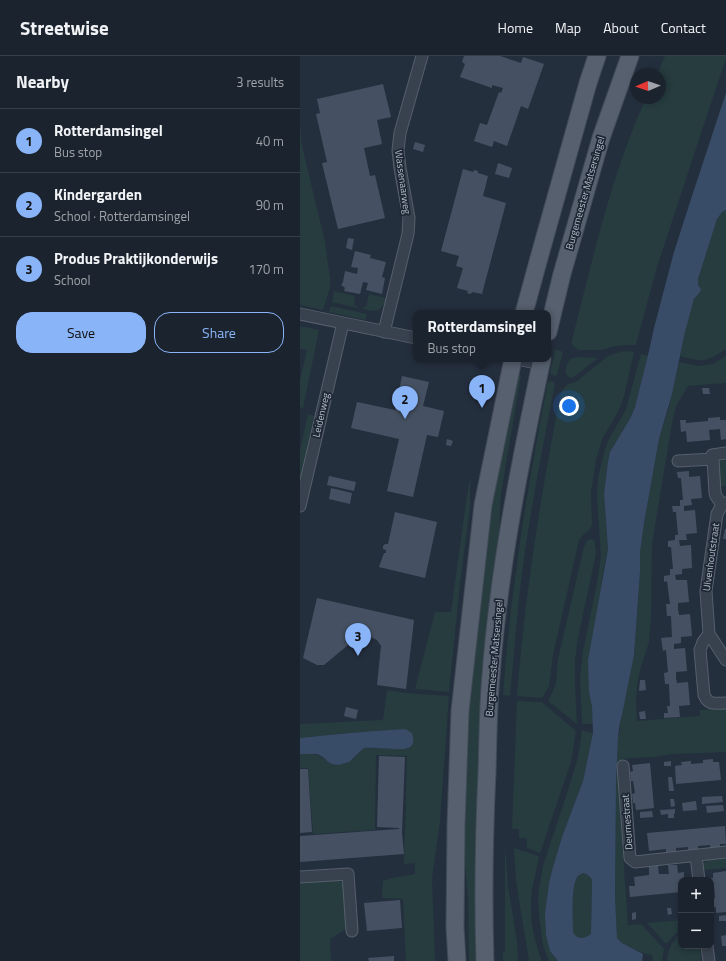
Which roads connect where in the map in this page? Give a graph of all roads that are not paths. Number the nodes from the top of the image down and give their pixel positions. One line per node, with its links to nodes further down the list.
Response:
1 (422, 56): 8 (street, Wassenaarweg)
2 (597, 56): 4 (main road)
3 (630, 56): 6 (main road, Burgemeester Matsersingel)
4 (525, 310)
5 (300, 314): 7 (street)
6 (551, 320)
7 (343, 323): 8 (street); 16 (street, Leidenweg)
8 (384, 332): 9 (street)
9 (413, 337)
10 (512, 362): 27 (main road)
11 (541, 362): 28 (main road, Burgemeester Matsersingel)
12 (726, 454): 13 (street)
13 (712, 459): 14 (street); 15 (street, Ulvenhoutstraat)
14 (678, 461)
15 (724, 504): 17 (street, Ulvenhoutstraat)
16 (300, 506)
17 (709, 634): 18 (street, Ulvenhoutstraat); 19 (street)
18 (726, 660)
19 (726, 703)
20 (623, 766): 22 (street, Deurnestraat)
21 (726, 852): 22 (street, Deurnestraat)
22 (696, 856): 24 (street)
23 (300, 876): 25 (street)
24 (698, 877)
25 (352, 931)
26 (707, 949): 29 (street)
27 (457, 961)
28 (485, 961)
29 (709, 961)

